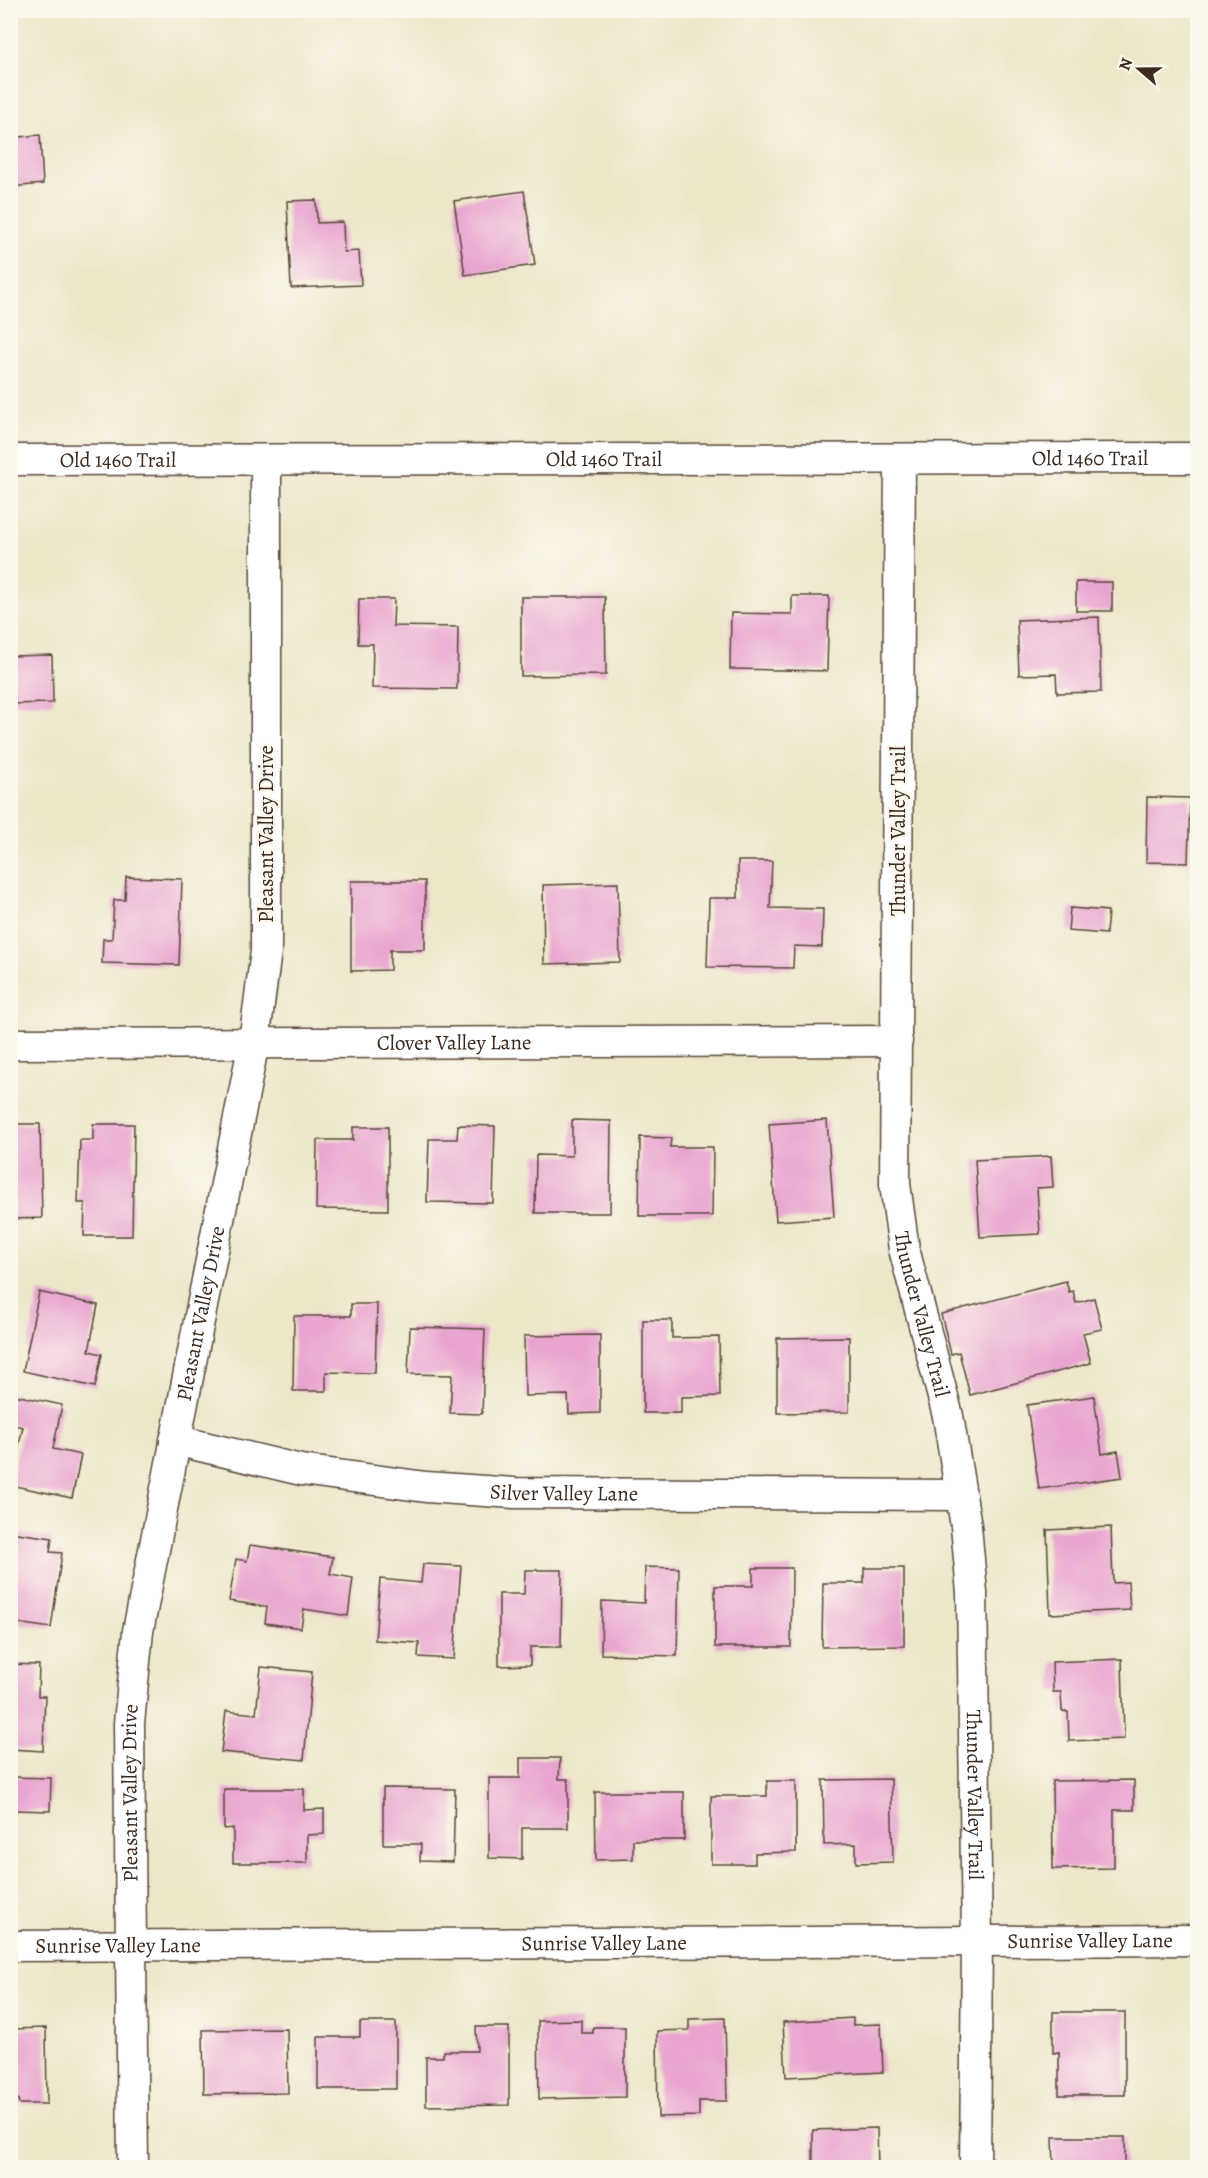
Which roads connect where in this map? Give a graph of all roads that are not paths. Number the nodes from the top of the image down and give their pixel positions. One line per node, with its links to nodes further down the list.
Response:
1 (1197, 458): 2 (street, Old 1460 Trail)
2 (900, 459): 4 (street, Old 1460 Trail); 5 (street, Thunder Valley Trail)
3 (10, 460): 4 (street, Old 1460 Trail)
4 (266, 460): 6 (street, Pleasant Valley Drive)
5 (897, 1041): 6 (street, Clover Valley Lane); 9 (street, Thunder Valley Trail)
6 (254, 1042): 7 (street, Clover Valley Lane); 8 (street, Pleasant Valley Drive)
7 (10, 1044)
8 (175, 1440): 9 (street, Silver Valley Lane); 12 (street, Pleasant Valley Drive)
9 (960, 1495): 10 (street, Thunder Valley Trail)
10 (977, 1940): 11 (street, Sunrise Valley Lane); 12 (street, Sunrise Valley Lane); 15 (street, Thunder Valley Trail)
11 (1197, 1940)
12 (131, 1945): 13 (street, Sunrise Valley Lane); 14 (street, Pleasant Valley Drive)
13 (10, 1946)
14 (133, 2168)
15 (975, 2168)

